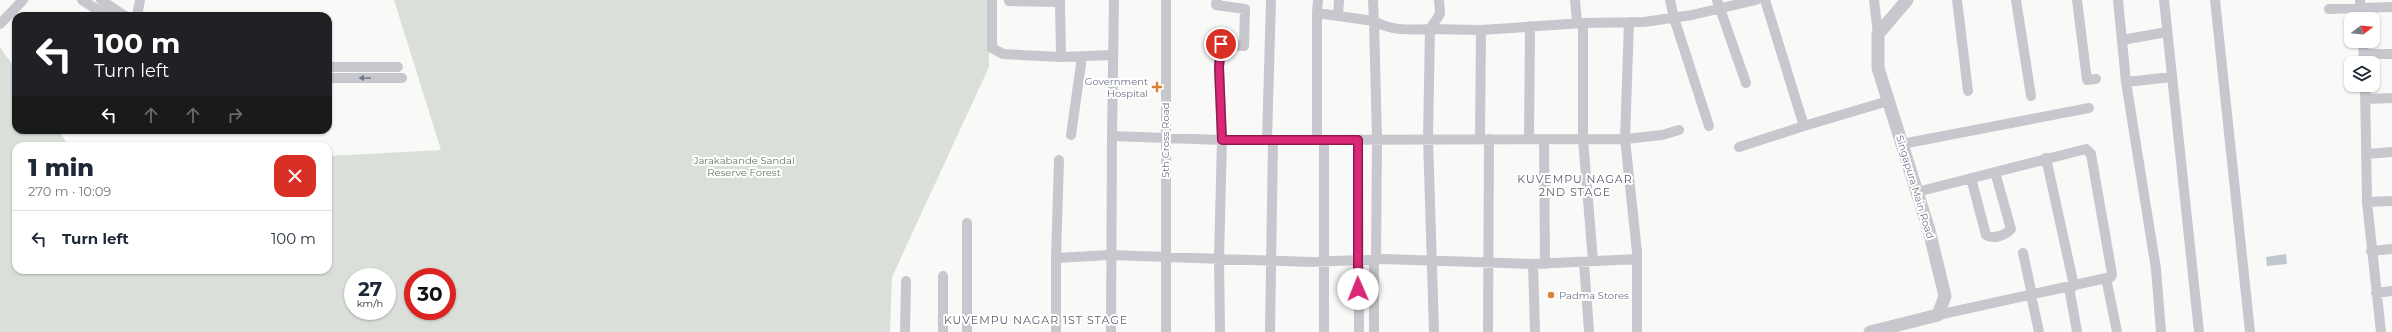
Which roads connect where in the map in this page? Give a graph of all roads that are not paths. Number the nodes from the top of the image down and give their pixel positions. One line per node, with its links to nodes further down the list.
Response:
1 (23, 0): 41 (street)
2 (82, 0): 32 (street)
3 (100, 0): 33 (street)
4 (140, 0): 34 (street)
5 (992, 0): 51 (street)
6 (1114, 0): 49 (street)
7 (1166, 0): 80 (street, 5th Cross Road)
8 (1217, 0): 81 (street)
9 (1271, 0): 82 (street)
10 (1318, 0): 35 (street)
11 (1339, 0): 36 (street)
12 (1373, 0): 38 (street)
13 (1439, 0): 43 (street)
14 (1575, 0): 40 (street)
15 (1670, 0): 37 (street)
16 (1756, 0): 28 (street)
17 (1765, 0): 69 (street)
18 (1874, 0): 46 (street)
19 (1907, 0): 46 (street)
20 (1957, 0): 61 (street)
21 (2016, 0): 63 (street)
22 (2077, 0): 58 (street)
23 (2118, 0): 47 (street)
24 (2164, 0): 45 (street)
25 (2215, 0): 144 (street)
26 (1010, 1): 27 (street)
27 (1060, 1): 51 (street)
28 (1719, 4): 37 (street); 60 (street)
29 (2392, 8): 31 (street)
30 (2329, 9): 31 (street)
31 (2361, 9)
32 (101, 12)
33 (119, 12)
34 (138, 12)
35 (1317, 12): 36 (street); 83 (street)
36 (1338, 16): 38 (street)
37 (1674, 18): 39 (street); 68 (street)
38 (1374, 21): 43 (street); 74 (street)
39 (1628, 22): 40 (street); 79 (street)
40 (1580, 23): 42 (street); 78 (street)
41 (0, 24)
42 (1530, 26): 44 (street); 76 (street)
43 (1430, 29): 44 (street); 73 (street)
44 (1481, 30): 75 (street)
45 (2167, 32): 47 (street); 55 (street)
46 (1878, 34): 66 (street, Singapura Main Road)
47 (2122, 40): 59 (street)
48 (2392, 54): 50 (street)
49 (1113, 55): 52 (street); 72 (street)
50 (2380, 56)
51 (1061, 57): 52 (street)
52 (1082, 57): 71 (street)
53 (332, 67): 54 (street)
54 (398, 67)
55 (2172, 77): 59 (street); 143 (street)
56 (332, 78): 57 (street, one-way to 56)
57 (402, 78)
58 (2096, 79)
59 (2126, 82): 142 (street)
60 (1746, 83)
61 (1968, 91)
62 (2365, 92): 65 (street)
63 (2031, 96)
64 (2392, 98): 65 (street)
65 (2365, 99): 88 (street)
66 (1888, 101): 69 (street); 85 (street, Singapura Main Road)
67 (2089, 108): 85 (street)
68 (1710, 126)
69 (1804, 126): 86 (street)
70 (1679, 130): 79 (street)
71 (1070, 135)
72 (1112, 136): 80 (street); 100 (street)
73 (1428, 138): 74 (street); 75 (street); 108 (street)
74 (1377, 139): 84 (street); 106 (street)
75 (1484, 139): 76 (street); 111 (street)
76 (1528, 139): 77 (street)
77 (1544, 139): 78 (street); 113 (street)
78 (1583, 139): 79 (street); 110 (street)
79 (1625, 139): 104 (street)
80 (1165, 140): 81 (street); 101 (street, 5th Cross Road)
81 (1222, 140): 82 (street); 103 (street)
82 (1270, 140): 83 (street); 107 (street)
83 (1321, 140): 84 (street); 109 (street)
84 (1358, 140): 105 (street)
85 (1902, 144): 93 (street, Singapura Main Road)
86 (1739, 148)
87 (2392, 152): 88 (street)
88 (2366, 154): 95 (street)
89 (2046, 158): 91 (street); 115 (street); 117 (street)
90 (1059, 160): 102 (street)
91 (1995, 172): 92 (street); 92 (street)
92 (1971, 178): 93 (street)
93 (1917, 192): 121 (street, Singapura Main Road)
94 (2392, 201): 95 (street)
95 (2367, 202): 98 (street)
96 (967, 223): 124 (street)
97 (2392, 249): 98 (street)
98 (2371, 251): 119 (street)
99 (2023, 253): 120 (street)
100 (1110, 256): 101 (street); 102 (street); 126 (street)
101 (1165, 257): 103 (street); 127 (street, 5th Cross Road)
102 (1056, 258): 125 (street)
103 (1219, 259): 107 (street); 128 (street)
104 (1637, 259): 110 (street); 137 (street)
105 (1358, 260): 106 (street); 109 (street); 131 (street)
106 (1375, 260): 108 (street); 132 (street)
107 (1271, 261): 109 (street); 129 (street)
108 (1432, 261): 111 (street); 133 (street)
109 (1324, 262): 130 (street)
110 (1589, 262): 113 (street); 136 (street)
111 (1488, 263): 112 (street); 134 (street)
112 (1533, 264): 113 (street); 135 (street)
113 (1545, 264)
114 (943, 276): 123 (street)
115 (2106, 278): 117 (street); 141 (street)
116 (906, 281): 122 (street)
117 (2071, 286): 120 (street); 140 (street)
118 (2392, 292): 119 (street)
119 (2376, 293): 145 (street)
120 (2032, 295): 121 (street); 139 (street)
121 (1938, 315): 138 (street)
122 (905, 332)
123 (943, 332)
124 (967, 332)
125 (1056, 332)
126 (1111, 332)
127 (1166, 332)
128 (1220, 332)
129 (1270, 332)
130 (1324, 332)
131 (1359, 332)
132 (1374, 332)
133 (1434, 332)
134 (1488, 332)
135 (1535, 332)
136 (1589, 332)
137 (1637, 332)
138 (1870, 332)
139 (2039, 332)
140 (2077, 332)
141 (2117, 332)
142 (2161, 332)
143 (2199, 332)
144 (2250, 332)
145 (2381, 332)

